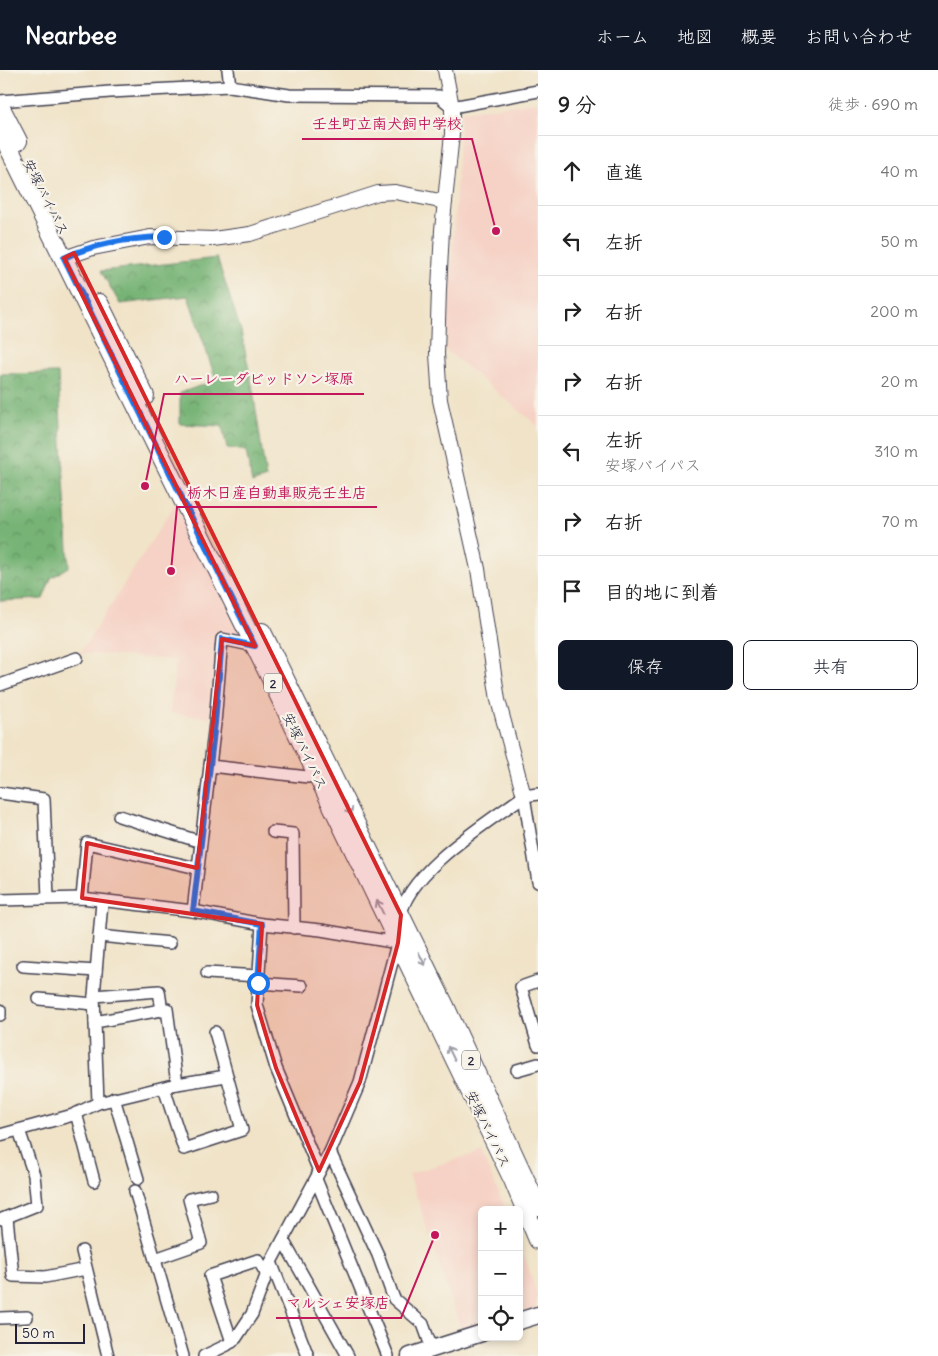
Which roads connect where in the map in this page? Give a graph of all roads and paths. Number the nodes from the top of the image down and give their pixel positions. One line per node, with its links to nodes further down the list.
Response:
1 (228, 70): 3 (street)
2 (445, 70): 7 (street)
3 (230, 86): 5 (street); 7 (street)
4 (538, 91): 7 (street)
5 (0, 101)
6 (0, 106): 10 (main road, 安塚バイパス / 2)
7 (452, 106): 9 (street)
8 (0, 130): 10 (main road, 安塚バイパス / 2)
9 (444, 202): 10 (street); 18 (street)
10 (69, 256): 11 (main road, 安塚バイパス / 2); 29 (main road, 安塚バイパス / 2, one-way to 29)
11 (255, 646): 14 (street); 34 (main road, 安塚バイパス / 2, one-way to 11)
12 (77, 658): 13 (street)
13 (0, 685)
14 (210, 766): 15 (street); 21 (street)
15 (308, 777)
16 (0, 793): 24 (street)
17 (538, 794): 18 (street)
18 (524, 796): 23 (street); 29 (street)
19 (119, 816): 21 (street)
20 (273, 832): 31 (street)
21 (201, 842): 22 (street)
22 (197, 868): 25 (street); 28 (street)
23 (538, 882)
24 (48, 898): 25 (street); 26 (street)
25 (82, 898): 27 (street)
26 (0, 900)
27 (102, 902): 28 (street); 32 (street)
28 (193, 911): 30 (street)
29 (400, 915): 34 (street); 65 (main road, 安塚バイパス / 2, one-way to 65)
30 (262, 924): 31 (street); 38 (street)
31 (294, 928): 34 (street)
32 (99, 936): 33 (street); 36 (street)
33 (170, 943)
34 (398, 943): 59 (street); 68 (main road, 安塚バイパス / 2, one-way to 34)
35 (23, 966): 36 (street)
36 (96, 972): 42 (street)
37 (207, 973): 38 (street)
38 (258, 980): 40 (street); 60 (street)
39 (538, 981): 48 (street)
40 (302, 986)
41 (39, 999): 42 (street)
42 (94, 1000): 44 (street); 46 (street)
43 (0, 1010): 45 (street)
44 (162, 1011): 46 (street); 52 (street)
45 (0, 1015)
46 (95, 1022): 55 (street)
47 (215, 1032): 51 (street)
48 (538, 1045)
49 (538, 1064): 50 (street)
50 (517, 1070)
51 (226, 1076): 52 (street); 53 (street)
52 (177, 1084): 53 (street)
53 (164, 1088): 54 (street)
54 (114, 1098): 55 (street); 61 (street)
55 (98, 1103): 56 (street)
56 (76, 1113): 57 (street); 62 (street)
57 (19, 1130): 58 (street); 66 (street)
58 (0, 1135)
59 (330, 1152): 60 (street); 80 (street)
60 (317, 1175): 67 (street); 86 (street)
61 (138, 1179)
62 (94, 1181)
63 (135, 1191): 70 (street)
64 (211, 1194): 70 (street)
65 (538, 1207)
66 (4, 1218): 72 (street)
67 (283, 1240): 71 (street); 85 (street)
68 (538, 1240)
69 (82, 1251): 72 (street)
70 (155, 1258): 82 (street)
71 (271, 1262): 73 (street); 84 (street)
72 (86, 1269): 81 (street)
73 (266, 1273): 79 (street); 79 (street)
74 (538, 1315): 77 (main road)
75 (27, 1317): 76 (street)
76 (0, 1318)
77 (523, 1320)
78 (478, 1334): 80 (main road)
79 (232, 1342): 83 (street)
80 (432, 1349): 87 (main road)
81 (108, 1356)
82 (183, 1356)
83 (204, 1356)
84 (308, 1356)
85 (348, 1356)
86 (388, 1356)
87 (410, 1356)

